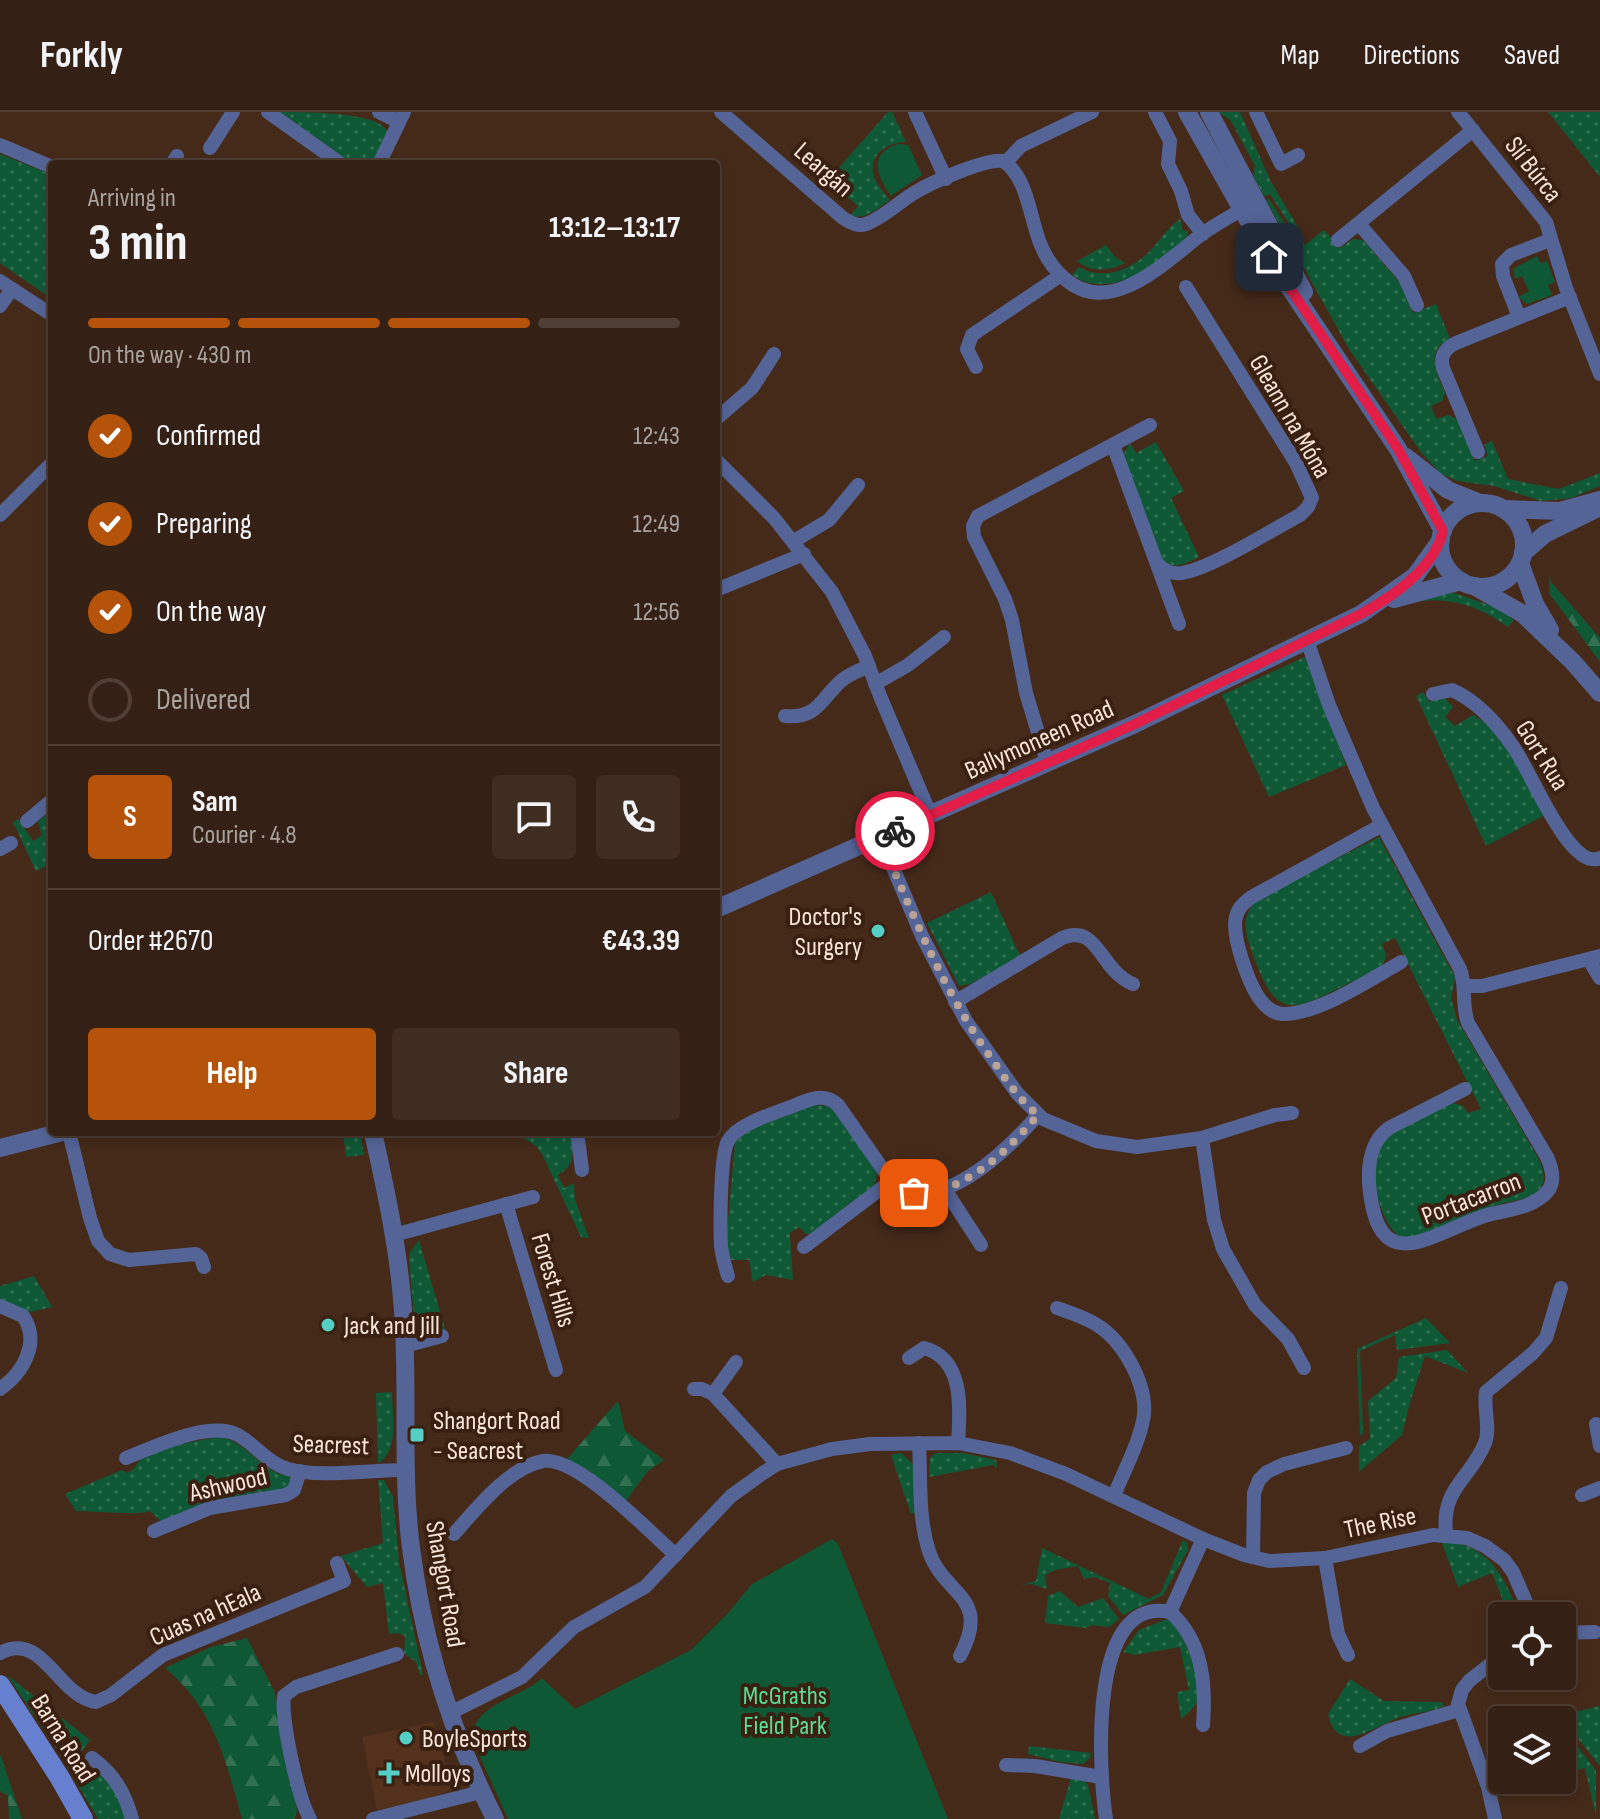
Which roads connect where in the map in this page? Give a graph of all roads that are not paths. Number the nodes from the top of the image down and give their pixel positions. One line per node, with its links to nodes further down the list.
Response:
1 (233, 112): 15 (street)
2 (268, 112): 17 (street)
3 (379, 112): 12 (street)
4 (721, 112): 21 (street, Leargán)
5 (915, 112): 21 (street)
6 (1092, 112): 19 (street, Leargán)
7 (1155, 112): 24 (street)
8 (1187, 112): 22 (street)
9 (1209, 112): 22 (street)
10 (1256, 112): 16 (street)
11 (1458, 112): 13 (street, Slí Búrca)
12 (401, 117): 18 (street)
13 (1473, 130): 23 (street, Slí Búrca); 26 (street, Slí Búrca)
14 (0, 145): 20 (street)
15 (210, 148)
16 (1298, 155)
17 (335, 160)
18 (381, 160)
19 (1006, 162): 21 (street, Leargán); 27 (street)
20 (48, 165)
21 (946, 179)
22 (1249, 205): 24 (street); 41 (street)
23 (1359, 224): 25 (street, Slí Búrca); 31 (street)
24 (1203, 234): 27 (street)
25 (1338, 240)
26 (1550, 240): 30 (street, Slí Búrca); 34 (street, Slí Búrca)
27 (1061, 275): 36 (street)
28 (6, 285): 32 (street); 33 (street)
29 (1186, 287): 54 (street, Gleann na Móna)
30 (1570, 297): 34 (street); 37 (street, Slí Búrca)
31 (1417, 305)
32 (0, 306)
33 (48, 312)
34 (1519, 317): 42 (street)
35 (774, 354): 38 (street)
36 (976, 367)
37 (1600, 374)
38 (720, 416)
39 (1150, 425): 40 (street)
40 (1113, 445): 54 (street); 67 (street)
41 (1398, 449): 47 (street); 51 (street)
42 (1478, 452)
43 (720, 464): 52 (street)
44 (48, 467): 50 (street)
45 (858, 485): 52 (street)
46 (1600, 500): 49 (street)
47 (1480, 503): 49 (street); 51 (street)
48 (1600, 507): 53 (street)
49 (1503, 509): 53 (street)
50 (0, 515)
51 (1442, 536): 55 (street); 57 (street, Ballymoneen Road)
52 (799, 548): 56 (street); 62 (street)
53 (1522, 558): 55 (street); 61 (street)
54 (1159, 565): 58 (street)
55 (1466, 583): 57 (street, Ballymoneen Road); 61 (street)
56 (720, 588)
57 (1378, 605): 60 (street, Ballymoneen Road)
58 (1179, 624)
59 (944, 637): 63 (street)
60 (1307, 640): 67 (street, Ballymoneen Road); 71 (street, Portacarron)
61 (1573, 662): 64 (street)
62 (869, 666): 63 (street); 66 (street)
63 (875, 684): 69 (street)
64 (1600, 693)
65 (1433, 694): 73 (street, Gort Rua)
66 (785, 716)
67 (1047, 762): 69 (street, Ballymoneen Road)
68 (48, 803): 70 (street)
69 (931, 816): 72 (street, Ballymoneen Road)
70 (27, 821)
71 (1382, 825): 76 (street); 79 (street, Portacarron)
72 (880, 837): 74 (street, Ballymoneen Road); 80 (street)
73 (1600, 858)
74 (720, 907)
75 (1594, 958): 77 (street); 79 (street)
76 (1401, 962)
77 (1600, 978)
78 (1133, 984): 80 (street)
79 (1465, 986): 81 (street, Portacarron)
80 (955, 1002): 83 (street)
81 (1465, 1089)
82 (1292, 1113): 88 (street)
83 (1038, 1115): 88 (street); 92 (street)
84 (48, 1136): 89 (street)
85 (70, 1136): 98 (street)
86 (374, 1136): 95 (street, Shangort Road)
87 (578, 1136): 90 (street)
88 (1202, 1138): 107 (street)
89 (0, 1148)
90 (582, 1170)
91 (891, 1181): 92 (street); 97 (street); 99 (street)
92 (944, 1188): 96 (street)
93 (533, 1197): 94 (street, Forest Hills)
94 (506, 1204): 95 (street, Forest Hills); 108 (street, Forest Hills)
95 (394, 1235): 104 (street, Shangort Road)
96 (981, 1245)
97 (804, 1247)
98 (204, 1267)
99 (728, 1276)
100 (1561, 1288): 126 (street, The Rise)
101 (0, 1306): 109 (street)
102 (1057, 1308): 123 (street)
103 (442, 1336): 104 (street)
104 (405, 1346): 119 (street, Shangort Road)
105 (909, 1358): 114 (street)
106 (736, 1362): 111 (street)
107 (1304, 1368)
108 (556, 1370)
109 (0, 1389)
110 (694, 1389): 111 (street)
111 (713, 1394): 118 (street)
112 (1596, 1424): 115 (street)
113 (919, 1443): 114 (street, The Rise); 118 (street, The Rise); 139 (street)
114 (958, 1443): 123 (street, The Rise)
115 (1600, 1446)
116 (1346, 1448): 129 (street)
117 (126, 1458): 120 (street, Seacrest)
118 (777, 1464): 128 (street)
119 (404, 1470): 120 (street, Seacrest); 143 (street, Shangort Road)
120 (300, 1471): 124 (street, Ashwood)
121 (1600, 1488): 122 (street)
122 (1582, 1495)
123 (1114, 1496): 127 (street, The Rise)
124 (154, 1531)
125 (454, 1534): 128 (street)
126 (1446, 1534): 130 (street, The Rise); 132 (street, The Rise)
127 (1203, 1539): 129 (street, The Rise); 133 (street)
128 (676, 1555): 143 (street)
129 (1253, 1557): 130 (street, The Rise)
130 (1325, 1558): 138 (street, The Rise)
131 (337, 1563): 136 (street, Cuas na hEala)
132 (1526, 1602)
133 (1170, 1612): 144 (street); 148 (street)
134 (1595, 1632): 135 (street)
135 (1576, 1633)
136 (0, 1653)
137 (397, 1654): 151 (street)
138 (1348, 1655)
139 (960, 1656)
140 (1488, 1665): 142 (street)
141 (0, 1685): 152 (main road, Barna Road)
142 (1459, 1710): 145 (street); 157 (street)
143 (450, 1713): 149 (street, Shangort Road)
144 (1203, 1725)
145 (1360, 1746)
146 (92, 1758): 153 (street, Barna Road)
147 (1006, 1765): 148 (street)
148 (1101, 1777): 156 (street)
149 (481, 1792): 150 (street); 155 (street, Shangort Road)
150 (396, 1816): 154 (street)
151 (308, 1818)
152 (83, 1819)
153 (132, 1819)
154 (373, 1819)
155 (495, 1819)
156 (1106, 1819)
157 (1495, 1819)

